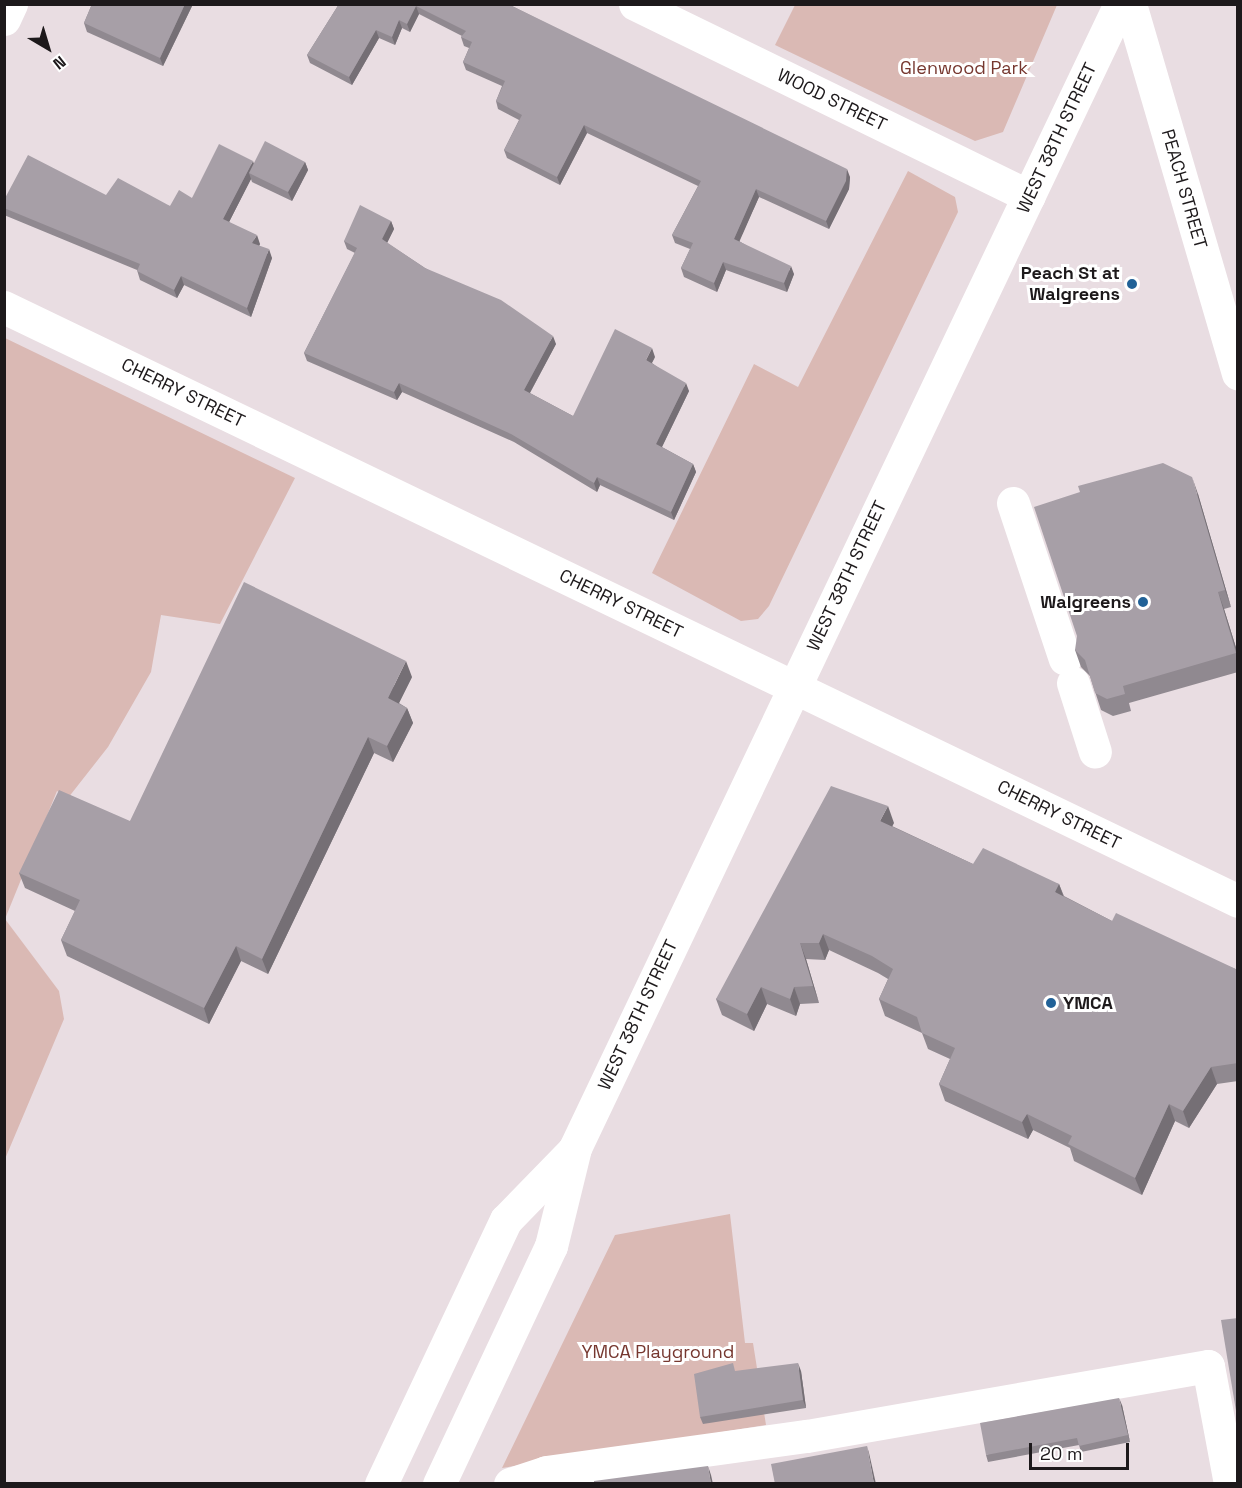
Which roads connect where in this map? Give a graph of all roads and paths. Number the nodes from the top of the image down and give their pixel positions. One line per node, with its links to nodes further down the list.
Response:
1 (11, 4): 5 (main road)
2 (635, 4): 6 (main road, WOOD STREET)
3 (1120, 4): 6 (main road, WEST 38TH STREET)
4 (1130, 4): 8 (main road, PEACH STREET)
5 (4, 19)
6 (1029, 196): 10 (main road, WEST 38TH STREET)
7 (4, 307): 10 (main road, CHERRY STREET)
8 (1238, 374)
9 (1013, 503): 11 (main road)
10 (795, 688): 12 (main road, CHERRY STREET); 13 (main road, WEST 38TH STREET)
11 (1095, 752)
12 (1238, 901)
13 (575, 1149): 14 (main road, WEST 38TH STREET); 15 (main road, WEST 38TH STREET)
14 (381, 1484)
15 (439, 1484)
16 (510, 1484): 17 (main road)
17 (1230, 1484)

